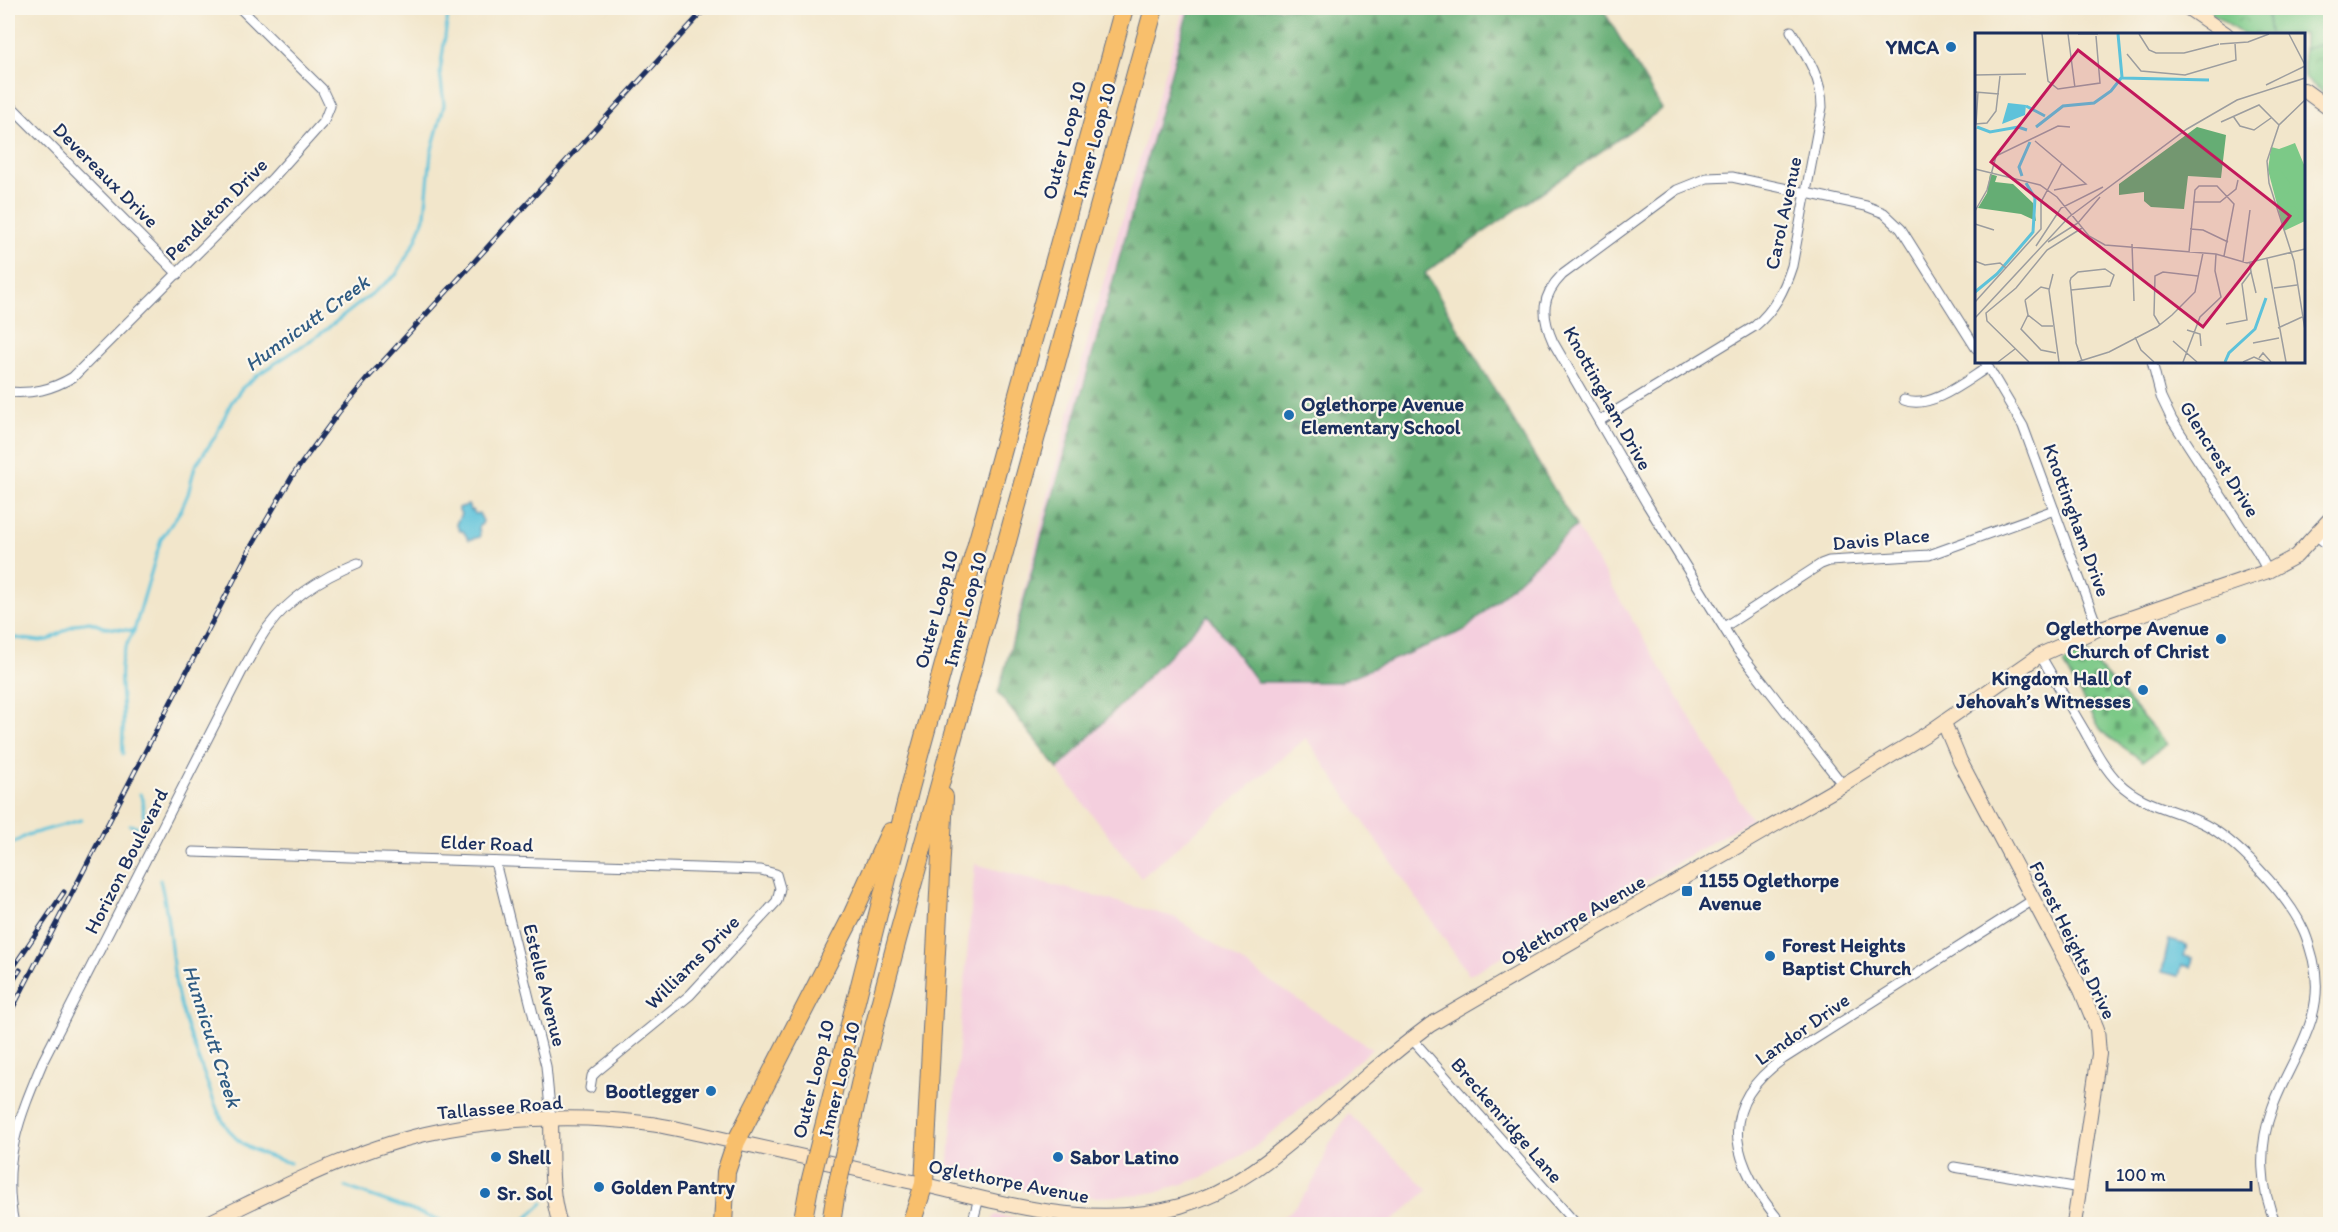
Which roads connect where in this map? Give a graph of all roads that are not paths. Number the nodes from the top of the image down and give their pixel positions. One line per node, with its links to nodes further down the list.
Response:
1 (240, 8): 11 (street, Pendleton Drive)
2 (1124, 8): 30 (highway, Outer Loop 10)
3 (1154, 8): 28 (highway, Inner Loop 10)
4 (2188, 8): 6 (main road)
5 (1791, 31): 10 (street, Carol Avenue)
6 (2225, 33)
7 (2305, 91): 9 (main road)
8 (8, 103): 11 (street, Devereaux Drive)
9 (2331, 109)
10 (1807, 194): 12 (street, Knottingham Drive); 17 (street, Carol Avenue); 17 (street, Knottingham Drive)
11 (178, 274): 15 (street, Pendleton Drive)
12 (1975, 345)
13 (2152, 363): 23 (street, Glencrest Drive)
14 (1987, 364): 16 (street); 18 (street, Knottingham Drive)
15 (8, 392)
16 (1904, 400)
17 (1599, 421): 24 (street, Knottingham Drive)
18 (2054, 510): 24 (street, Davis Place); 25 (street, Knottingham Drive)
19 (2331, 519): 20 (main road, Oglethorpe Avenue)
20 (2317, 536): 21 (street); 23 (main road, Oglethorpe Avenue)
21 (2331, 547)
22 (358, 563): 44 (street, Horizon Boulevard)
23 (2268, 571): 25 (main road, Oglethorpe Avenue)
24 (1724, 627): 29 (street, Knottingham Drive)
25 (2098, 629): 26 (main road, Oglethorpe Avenue)
26 (2040, 656): 27 (main road, Oglethorpe Avenue); 55 (street)
27 (1944, 723): 29 (main road, Oglethorpe Avenue); 34 (main road, Forest Heights Drive)
28 (946, 765): 41 (highway); 49 (highway, Inner Loop 10, bridge)
29 (1843, 786): 35 (main road, Oglethorpe Avenue)
30 (910, 788): 38 (highway); 48 (highway, Outer Loop 10, bridge)
31 (193, 852): 32 (street, Elder Road)
32 (495, 862): 33 (street, Elder Road); 37 (street, Estelle Avenue)
33 (778, 878): 36 (street, Williams Drive)
34 (2033, 900): 42 (main road, Forest Heights Drive); 53 (street, Landor Drive)
35 (1412, 1039): 43 (main road, Oglethorpe Avenue); 52 (street, Breckenridge Lane)
36 (590, 1088)
37 (551, 1119): 38 (main road, Tallassee Road); 45 (main road, Tallassee Road); 46 (main road)
38 (736, 1142): 39 (main road, Tallassee Road); 47 (highway)
39 (813, 1159): 41 (main road, Oglethorpe Avenue)
40 (1954, 1167): 42 (street)
41 (924, 1184): 43 (main road, Oglethorpe Avenue); 50 (highway)
42 (2080, 1188): 54 (main road, Forest Heights Drive)
43 (979, 1198): 51 (street)
44 (14, 1224)
45 (206, 1224)
46 (560, 1224)
47 (723, 1224)
48 (802, 1224)
49 (831, 1224)
50 (911, 1224)
51 (972, 1224)
52 (1576, 1224)
53 (1782, 1224)
54 (2074, 1224)
55 (2276, 1224)

